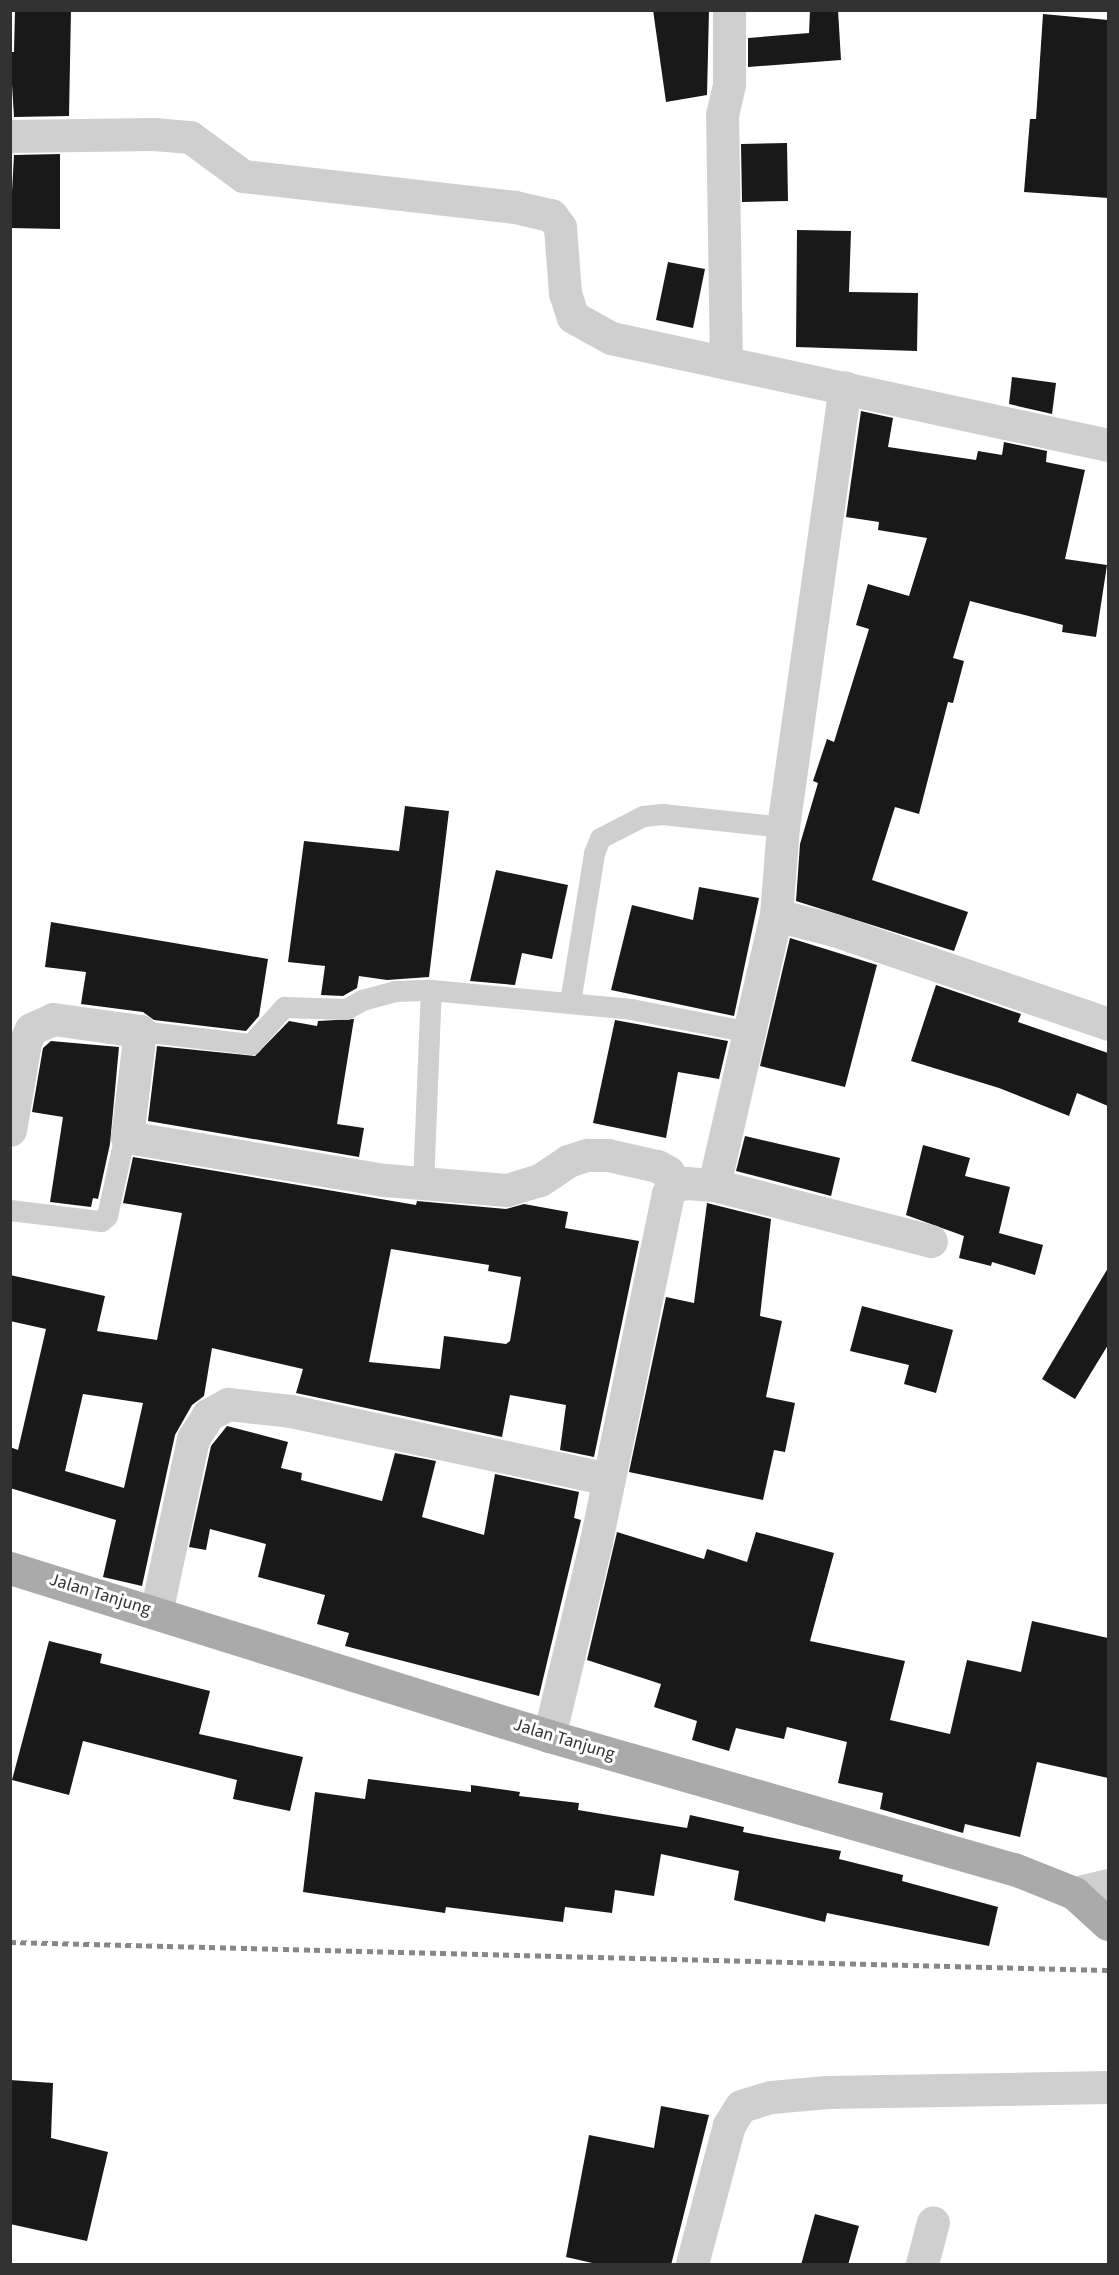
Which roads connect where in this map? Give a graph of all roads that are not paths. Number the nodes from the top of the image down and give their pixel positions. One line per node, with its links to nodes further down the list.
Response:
1 (729, 10): 3 (street)
2 (10, 136): 3 (street)
3 (726, 363): 4 (street)
4 (844, 387): 5 (street); 6 (street)
5 (1108, 445)
6 (783, 827): 7 (street); 9 (lane)
7 (776, 915): 10 (street); 12 (street)
8 (431, 990): 9 (lane); 11 (lane); 15 (lane)
9 (570, 1002): 12 (lane)
10 (1108, 1024)
11 (140, 1031): 13 (street); 14 (street)
12 (749, 1032): 16 (street)
13 (10, 1130)
14 (125, 1134): 15 (street); 18 (lane)
15 (423, 1185): 17 (street)
16 (714, 1185): 17 (street); 19 (street)
17 (674, 1186): 20 (street)
18 (10, 1210)
19 (931, 1241)
20 (607, 1479): 22 (street); 23 (street)
21 (10, 1568): 22 (main road, Jalan Tanjung)
22 (156, 1613): 23 (main road, Jalan Tanjung)
23 (549, 1736): 25 (main road, Jalan Tanjung)
24 (1108, 1885): 25 (street)
25 (1074, 1893): 26 (main road, Jalan Tanjung)
26 (1108, 1924)
27 (1108, 2087): 29 (street)
28 (933, 2222): 30 (street)
29 (692, 2265)
30 (922, 2265)

